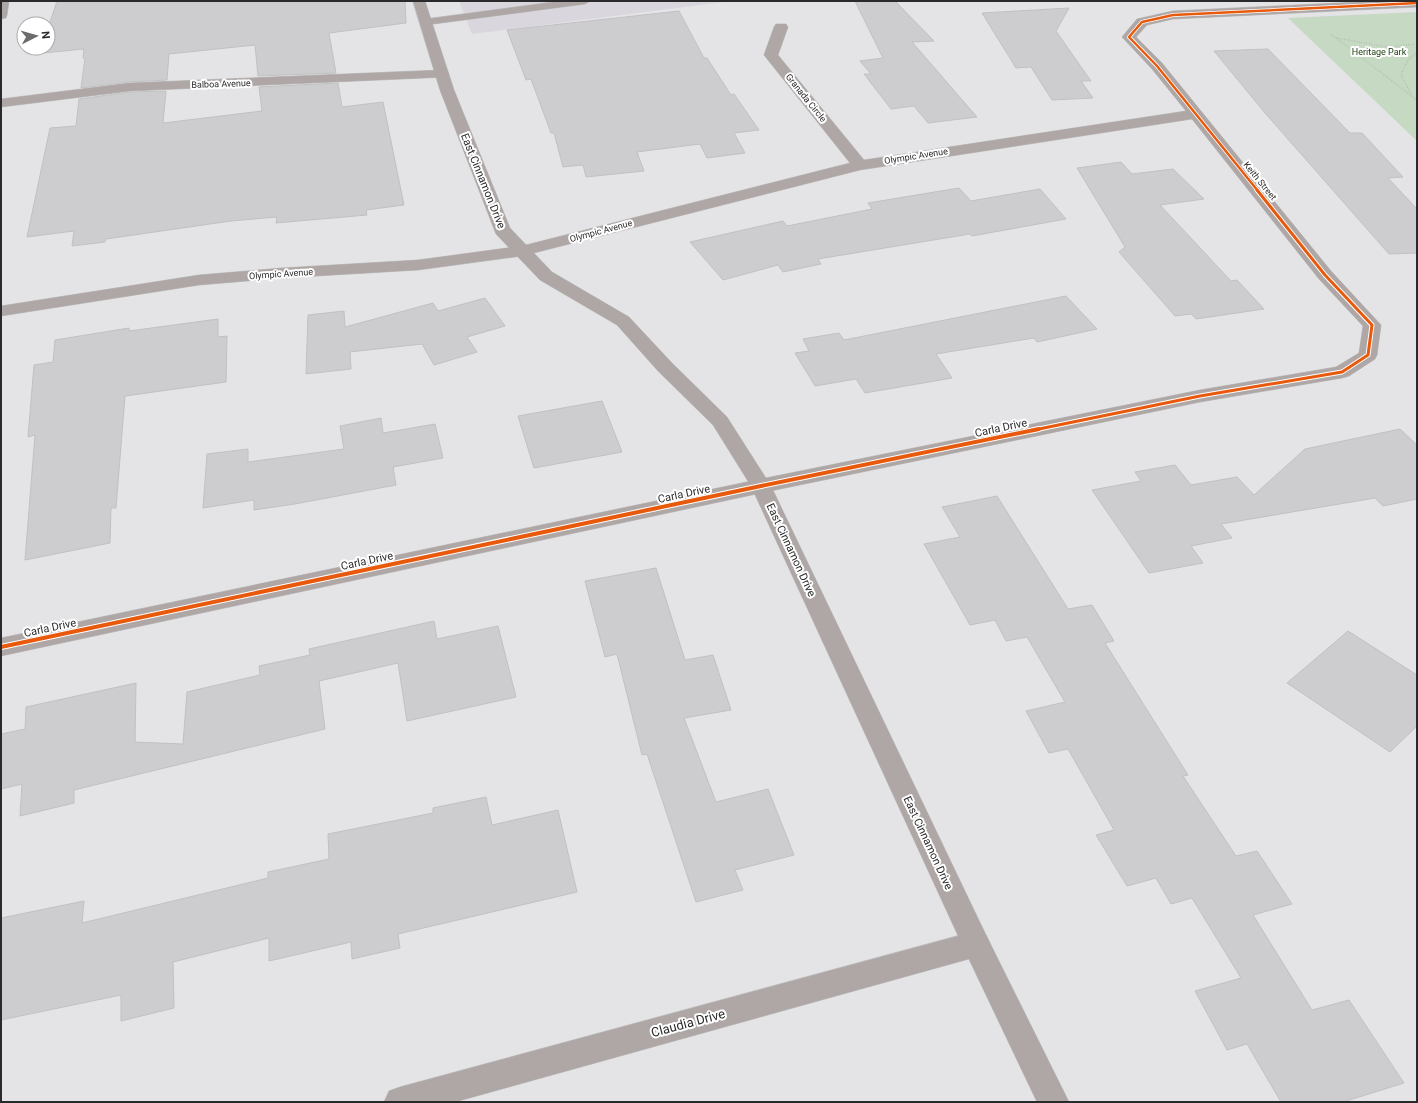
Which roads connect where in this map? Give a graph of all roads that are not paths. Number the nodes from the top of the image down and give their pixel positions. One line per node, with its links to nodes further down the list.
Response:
1 (3, 1): 5 (street)
2 (419, 1): 6 (street, East Cinnamon Drive)
3 (585, 1): 6 (lane)
4 (1417, 3): 10 (street, Keith Street)
5 (1, 15)
6 (426, 22): 8 (street, East Cinnamon Drive)
7 (781, 27): 11 (street, Granada Circle)
8 (442, 74): 9 (street, Balboa Avenue); 12 (street, East Cinnamon Drive)
9 (1, 103)
10 (1196, 114): 11 (street, Olympic Avenue); 14 (street, Keith Street)
11 (860, 165): 12 (street, Olympic Avenue)
12 (522, 251): 13 (street, Olympic Avenue); 15 (street, East Cinnamon Drive)
13 (1, 311)
14 (1368, 355): 15 (street, Carla Drive)
15 (761, 486): 16 (street, Carla Drive); 17 (street, East Cinnamon Drive)
16 (1, 648)
17 (976, 944): 18 (street, Claudia Drive); 19 (street, East Cinnamon Drive)
18 (400, 1102)
19 (1053, 1102)

